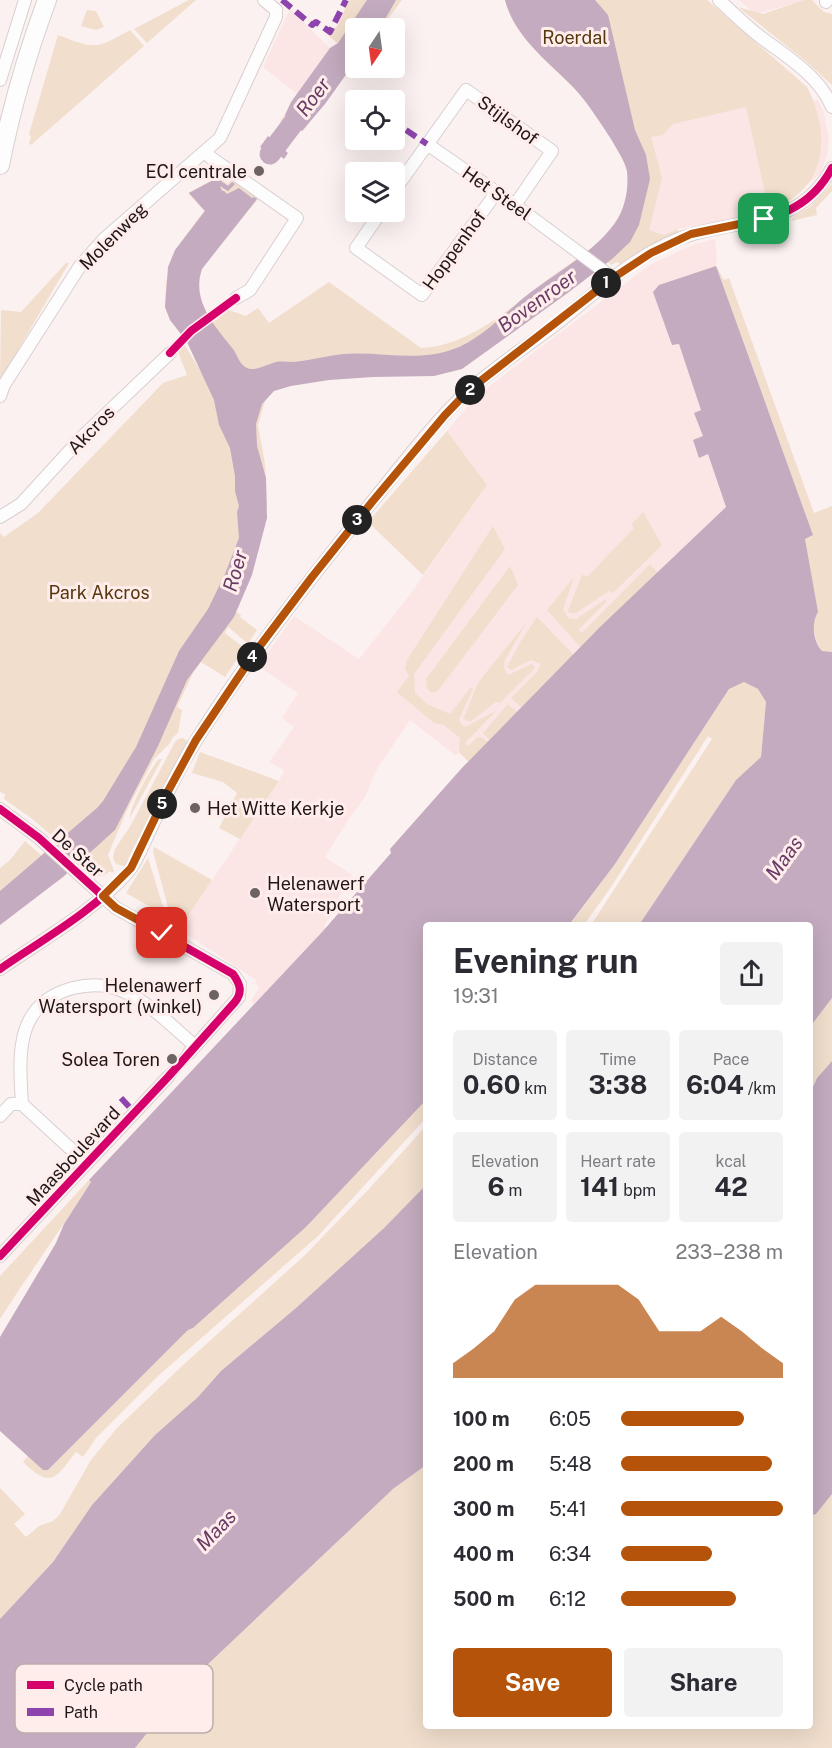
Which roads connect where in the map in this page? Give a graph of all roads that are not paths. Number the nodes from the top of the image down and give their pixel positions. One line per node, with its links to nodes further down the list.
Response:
1 (25, 0): 5 (street)
2 (47, 0): 9 (main road)
3 (264, 0): 8 (street, Molenweg)
4 (719, 0): 6 (street)
5 (1, 74)
6 (832, 107)
7 (427, 144): 11 (street); 12 (street, Het Steel); 13 (street, Stijlshof)
8 (205, 151): 16 (street); 18 (street, Molenweg)
9 (0, 165)
10 (832, 168): 15 (street)
11 (405, 175)
12 (496, 193): 13 (street, Het Steel); 14 (street, Hoppenhof)
13 (515, 205): 15 (street, Het Steel)
14 (374, 222)
15 (613, 278): 21 (street)
16 (236, 298)
17 (170, 353): 19 (street, Akcros)
18 (0, 396)
19 (0, 517)
20 (0, 809): 21 (street, De Ster)
21 (103, 896): 22 (street); 24 (street, De Ster)
22 (0, 969)
23 (168, 1077): 26 (street, Maasboulevard)
24 (22, 1104): 25 (street); 26 (street)
25 (0, 1116)
26 (86, 1163): 27 (street, Maasboulevard)
27 (0, 1256)

